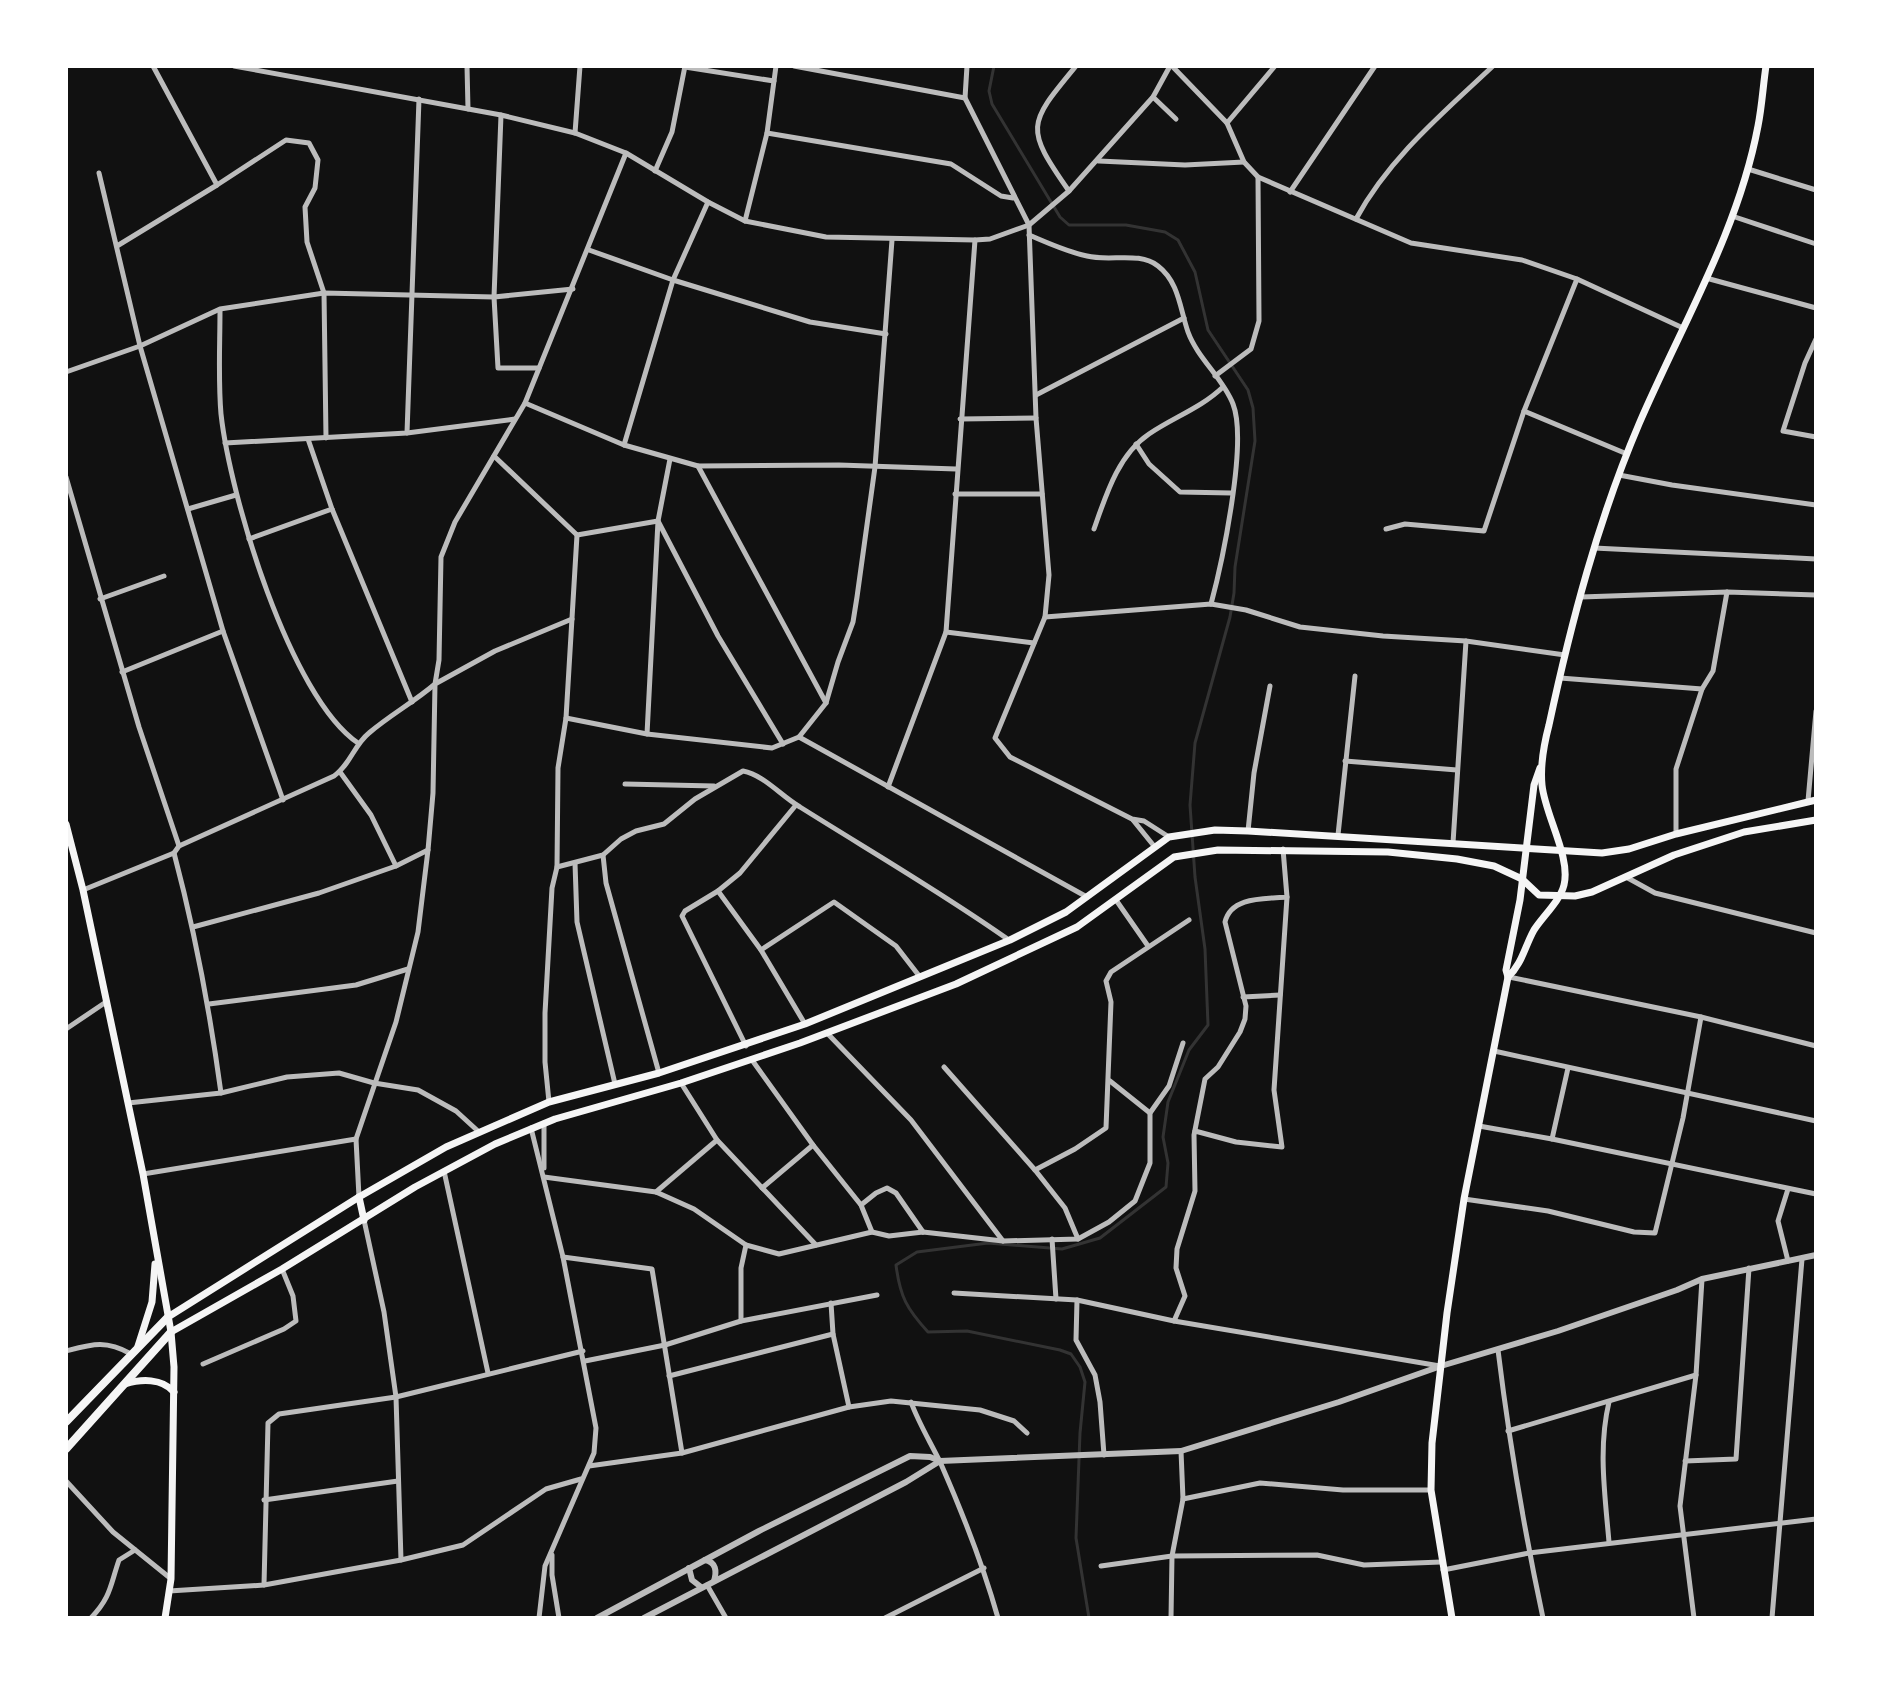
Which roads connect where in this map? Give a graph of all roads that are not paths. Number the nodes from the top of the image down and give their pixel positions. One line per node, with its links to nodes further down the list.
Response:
1 (153, 66): 32 (street)
2 (234, 66): 18 (street)
3 (467, 66): 19 (street)
4 (580, 66): 23 (street)
5 (685, 66): 15 (street); 29 (street)
6 (776, 66): 15 (street)
7 (794, 66): 17 (street)
8 (967, 66): 17 (street)
9 (1076, 66): 34 (street)
10 (1171, 66): 16 (street); 22 (street)
11 (1275, 66): 22 (street)
12 (1375, 66): 35 (street)
13 (1493, 66): 39 (street)
14 (1766, 66): 28 (main road)
15 (774, 81): 24 (street)
16 (1153, 97): 21 (street); 26 (street)
17 (965, 98): 36 (street)
18 (419, 99): 19 (street); 53 (street)
19 (468, 109): 20 (street)
20 (501, 115): 23 (street); 54 (street)
21 (1176, 119)
22 (1227, 123): 27 (street)
23 (575, 133): 25 (street)
24 (767, 133): 36 (street); 40 (street)
25 (626, 153): 29 (street); 47 (street)
26 (1098, 160): 27 (street); 34 (street)
27 (1244, 162): 31 (street)
28 (1747, 169): 33 (street); 38 (main road)
29 (655, 171): 37 (street)
30 (99, 173): 46 (street)
31 (1258, 177): 35 (street); 64 (street)
32 (217, 185): 46 (street); 52 (street)
33 (1816, 190)
34 (1069, 191): 41 (street)
35 (1290, 192): 39 (street)
36 (1014, 198): 41 (street)
37 (708, 202): 40 (street); 50 (street)
38 (1732, 216): 45 (street); 48 (main road)
39 (1356, 219): 49 (street)
40 (745, 221): 43 (street)
41 (1029, 225): 42 (street); 44 (street)
42 (1029, 235): 57 (street); 66 (street)
43 (892, 240): 44 (street); 59 (street)
44 (975, 240): 71 (street)
45 (1816, 244)
46 (117, 246): 61 (street)
47 (589, 250): 50 (street); 51 (street)
48 (1706, 278): 55 (street); 58 (main road)
49 (1577, 279): 58 (street); 68 (street)
50 (673, 280): 59 (street); 78 (street)
51 (573, 289): 54 (street); 62 (street)
52 (324, 293): 53 (street); 56 (street); 74 (street)
53 (411, 297): 54 (street); 72 (street)
54 (494, 297): 62 (street)
55 (1816, 308)
56 (220, 309): 61 (street); 76 (street)
57 (1185, 318): 64 (street); 66 (street)
58 (1683, 328): 79 (main road)
59 (886, 334): 83 (street)
60 (1816, 339): 73 (street)
61 (140, 346): 63 (street); 92 (street)
62 (539, 368): 67 (street)
63 (66, 372)
64 (1215, 376): 65 (street)
65 (1223, 387): 77 (street); 87 (street)
66 (1036, 395): 69 (street)
67 (525, 403): 70 (street); 78 (street)
68 (1524, 411): 79 (street); 96 (street)
69 (1036, 418): 71 (street); 89 (street)
70 (516, 419): 72 (street); 80 (street)
71 (960, 419): 84 (street)
72 (407, 433): 74 (street)
73 (1816, 437)
74 (326, 438): 75 (street)
75 (308, 439): 76 (street); 93 (street)
76 (225, 443): 90 (street)
77 (1136, 444): 87 (street); 95 (street)
78 (624, 445): 81 (street)
79 (1627, 454): 85 (main road)
80 (494, 456): 97 (street); 117 (street)
81 (670, 459): 82 (street); 94 (street)
82 (698, 466): 83 (street); 121 (street)
83 (875, 467): 84 (street); 121 (street)
84 (956, 469): 88 (street)
85 (1619, 475): 91 (street); 99 (main road)
86 (66, 477): 105 (street)
87 (1231, 493): 106 (street)
88 (955, 494): 89 (street); 110 (street)
89 (1042, 494): 107 (street)
90 (236, 495): 92 (street); 98 (street)
91 (1816, 505)
92 (188, 509): 109 (street)
93 (332, 509): 98 (street); 120 (street)
94 (658, 521): 97 (street); 124 (street); 127 (street)
95 (1094, 529)
96 (1386, 529)
97 (577, 535): 108 (street)
98 (249, 539): 126 (street)
99 (1593, 548): 100 (street); 104 (main road)
100 (1816, 559)
101 (164, 576): 105 (street)
102 (1727, 592): 103 (street); 104 (street); 119 (street)
103 (1816, 595)
104 (1581, 597): 113 (main road)
105 (100, 599): 114 (street)
106 (1211, 604): 107 (street); 111 (street)
107 (1045, 617): 112 (street)
108 (572, 619): 117 (street); 123 (street)
109 (223, 631): 114 (street); 135 (street)
110 (946, 632): 112 (street); 134 (street)
111 (1466, 641): 113 (street); 130 (street)
112 (1034, 643): 138 (street)
113 (1566, 655): 116 (main road)
114 (122, 672): 146 (street)
115 (1355, 676): 128 (street)
116 (1560, 678): 119 (street); 129 (main road)
117 (435, 684): 120 (street); 149 (street)
118 (1270, 686): 141 (street)
119 (1702, 689): 142 (street)
120 (412, 702): 126 (street)
121 (826, 703): 125 (street)
122 (1816, 711): 136 (street)
123 (566, 718): 124 (street); 156 (street)
124 (647, 734): 127 (street)
125 (799, 737): 127 (street); 134 (street)
126 (358, 743): 131 (street)
127 (783, 744)
128 (1345, 761): 130 (street); 143 (street)
129 (1542, 762): 150 (main road); 151 (main road)
130 (1457, 770): 145 (street)
131 (340, 772): 135 (street); 155 (street)
132 (625, 784): 133 (street)
133 (715, 786): 137 (street); 153 (street)
134 (888, 787): 161 (street)
135 (283, 800): 146 (street)
136 (1812, 801): 142 (main road)
137 (796, 805): 160 (street); 168 (street)
138 (1132, 819): 144 (street); 147 (street)
139 (1816, 820): 157 (main road)
140 (66, 828): 159 (main road)
141 (1248, 831): 143 (main road); 144 (main road)
142 (1676, 834): 151 (main road)
143 (1338, 835): 145 (main road)
144 (1173, 836): 147 (main road)
145 (1453, 843): 150 (main road)
146 (179, 846): 152 (street)
147 (1154, 846): 161 (main road)
148 (1283, 849): 158 (main road); 162 (street); 164 (main road)
149 (428, 850): 155 (street); 171 (street)
150 (1526, 850): 151 (main road); 158 (main road)
151 (1560, 851): 163 (main road)
152 (174, 853): 159 (street); 166 (street)
153 (603, 855): 154 (street); 189 (street)
154 (575, 863): 156 (street); 193 (street)
155 (396, 866): 166 (street)
156 (557, 867): 196 (street)
157 (1625, 877): 163 (main road); 167 (street)
158 (1522, 879): 163 (main road); 172 (main road)
159 (83, 890): 176 (main road)
160 (718, 891): 170 (street); 183 (street)
161 (1087, 897): 168 (main road)
162 (1287, 897): 174 (street); 175 (street)
163 (1559, 897): 172 (main road)
164 (1116, 900): 169 (street); 181 (main road)
165 (1189, 920): 169 (street)
166 (193, 927): 177 (street)
167 (1816, 933)
168 (1010, 940): 173 (main road)
169 (1148, 946): 190 (street)
170 (761, 950): 173 (street); 179 (street)
171 (408, 969): 177 (street); 191 (street)
172 (1508, 977): 178 (street); 185 (main road)
173 (920, 978): 179 (main road)
174 (1280, 995): 175 (street); 205 (street)
175 (1243, 997): 205 (street)
176 (106, 1002): 180 (street); 197 (main road)
177 (209, 1004): 194 (street)
178 (1701, 1017): 184 (street); 195 (street)
179 (805, 1024): 183 (main road)
180 (66, 1029)
181 (827, 1033): 186 (main road); 227 (street)
182 (1183, 1043): 199 (street)
183 (746, 1046): 189 (main road)
184 (1816, 1046)
185 (1494, 1051): 188 (street); 203 (main road)
186 (751, 1058): 192 (main road); 210 (street)
187 (944, 1067): 213 (street)
188 (1568, 1068): 195 (street); 208 (street)
189 (659, 1073): 193 (main road)
190 (1109, 1081): 199 (street); 213 (street)
191 (374, 1083): 194 (street); 206 (street); 207 (street)
192 (681, 1083): 200 (main road); 209 (street)
193 (615, 1085): 196 (main road)
194 (221, 1093): 197 (street)
195 (1686, 1093): 201 (street); 211 (street)
196 (549, 1102): 198 (main road); 200 (main road)
197 (128, 1103): 214 (main road)
198 (526, 1111): 204 (main road); 206 (main road)
199 (1150, 1113): 226 (street)
200 (555, 1119): 202 (main road)
201 (1816, 1121)
202 (544, 1123): 204 (main road); 215 (street)
203 (1479, 1126): 208 (street); 221 (main road)
204 (531, 1127): 212 (main road); 215 (street)
205 (1195, 1131): 246 (street)
206 (479, 1132): 220 (main road)
207 (356, 1139): 214 (street); 220 (street)
208 (1552, 1139): 211 (street)
209 (717, 1140): 216 (street); 218 (street)
210 (813, 1145): 216 (street); 222 (street)
211 (1671, 1165): 217 (street); 221 (street)
212 (444, 1170): 223 (main road); 257 (street)
213 (1035, 1170): 226 (street)
214 (143, 1174): 231 (main road)
215 (544, 1177): 218 (street); 233 (street)
216 (762, 1188): 230 (street)
217 (1788, 1189): 219 (street); 235 (street)
218 (656, 1192): 229 (street)
219 (1816, 1194)
220 (359, 1197): 223 (main road); 244 (main road)
221 (1464, 1199): 256 (main road)
222 (861, 1205): 224 (street); 225 (street)
223 (364, 1220): 237 (main road); 262 (street)
224 (872, 1232): 225 (street); 230 (street)
225 (923, 1232): 227 (street)
226 (1078, 1239): 228 (street)
227 (1003, 1241): 228 (street)
228 (1052, 1243): 241 (street)
229 (746, 1245): 230 (street); 245 (street)
230 (816, 1245)
231 (156, 1250): 244 (main road); 250 (main road)
232 (1816, 1255): 234 (street)
233 (563, 1257): 249 (street); 253 (street)
234 (1802, 1259): 235 (street); 283 (street)
235 (1788, 1262): 236 (street)
236 (1749, 1268): 238 (street); 274 (street)
237 (282, 1269): 247 (main road); 255 (street)
238 (1702, 1279): 251 (street); 258 (street)
239 (954, 1293): 241 (street)
240 (877, 1295): 243 (street)
241 (1056, 1299): 242 (street)
242 (1077, 1300): 246 (street); 272 (street)
243 (831, 1303): 245 (street); 248 (street)
244 (168, 1317): 247 (main road); 250 (main road)
245 (741, 1321): 249 (street)
246 (1174, 1321): 256 (street)
247 (171, 1332): 260 (main road); 261 (main road)
248 (833, 1334): 259 (street); 265 (street)
249 (665, 1345): 254 (street); 259 (street)
250 (134, 1350): 252 (street); 266 (main road)
251 (1498, 1350): 256 (street); 267 (street)
252 (66, 1351)
253 (583, 1351): 254 (street); 257 (street)
254 (585, 1361): 275 (street)
255 (203, 1364)
256 (1441, 1366): 270 (street); 279 (main road)
257 (488, 1373): 262 (street)
258 (1696, 1375): 263 (street); 274 (street)
259 (669, 1376): 271 (street)
260 (125, 1384): 261 (main road); 269 (main road)
261 (174, 1392): 296 (main road)
262 (396, 1397): 278 (street); 281 (street)
263 (1610, 1401): 267 (street); 285 (street)
264 (911, 1402): 265 (street); 268 (street); 273 (street)
265 (849, 1407): 271 (street)
266 (66, 1422)
267 (1508, 1431): 287 (street)
268 (1027, 1433)
269 (66, 1449)
270 (1181, 1451): 272 (street); 280 (street)
271 (682, 1453): 275 (street)
272 (1104, 1455): 273 (street)
273 (940, 1461): 291 (street); 295 (street); 297 (street)
274 (1685, 1461): 284 (street)
275 (588, 1466): 276 (street)
276 (581, 1479): 288 (street); 290 (street)
277 (66, 1481): 286 (street)
278 (398, 1481): 281 (street); 290 (street)
279 (1431, 1490): 280 (street); 293 (main road)
280 (1183, 1499): 289 (street)
281 (264, 1500): 298 (street)
282 (1816, 1519): 283 (street)
283 (1779, 1522): 284 (street); 315 (street)
284 (1682, 1533): 285 (street); 314 (street)
285 (1609, 1542): 287 (street)
286 (135, 1550): 296 (street); 301 (street)
287 (1529, 1553): 293 (street); 313 (street)
288 (552, 1554): 303 (street); 304 (street)
289 (1172, 1556): 292 (street); 293 (street); 311 (street)
290 (401, 1560): 298 (street)
291 (705, 1560): 294 (street); 297 (street)
292 (1101, 1566)
293 (1442, 1566): 312 (main road)
294 (689, 1568): 297 (street); 305 (street)
295 (984, 1568): 300 (street); 310 (street)
296 (171, 1579): 299 (main road)
297 (708, 1584): 306 (street); 307 (street)
298 (264, 1585): 299 (street)
299 (169, 1591): 302 (main road)
300 (899, 1611): 308 (street); 309 (street)
301 (91, 1618)
302 (165, 1618)
303 (539, 1618)
304 (559, 1618)
305 (597, 1618)
306 (644, 1618)
307 (726, 1618)
308 (885, 1618)
309 (903, 1618)
310 (998, 1618)
311 (1171, 1618)
312 (1452, 1618)
313 (1543, 1618)
314 (1694, 1618)
315 (1772, 1618)

